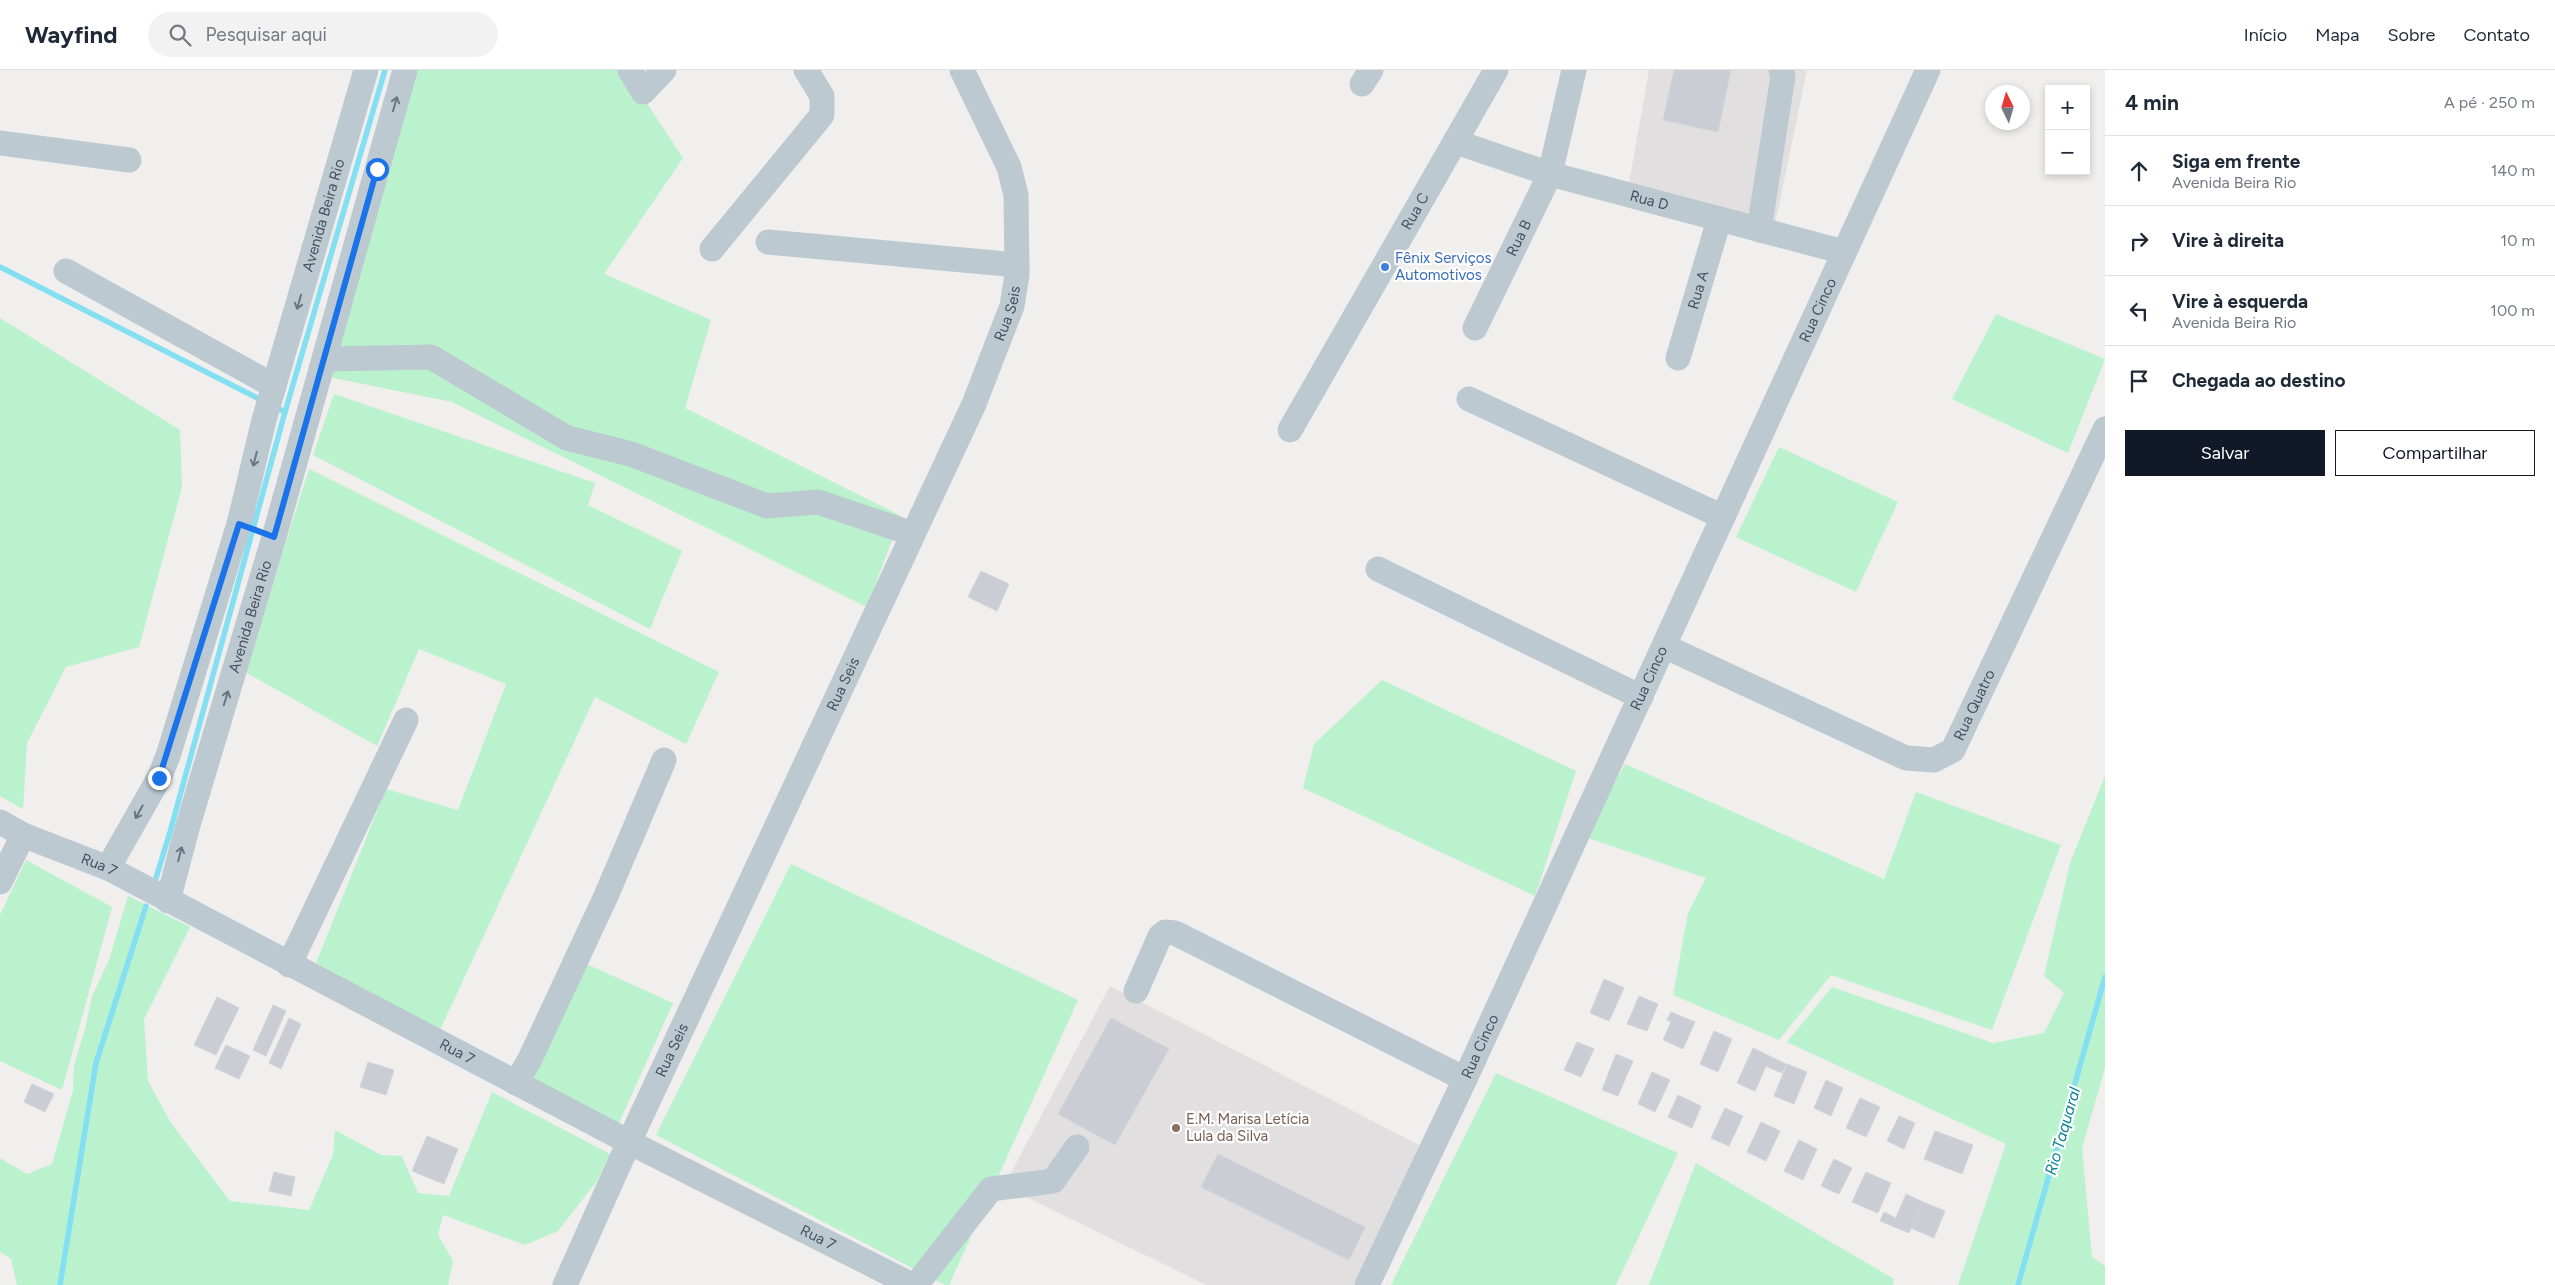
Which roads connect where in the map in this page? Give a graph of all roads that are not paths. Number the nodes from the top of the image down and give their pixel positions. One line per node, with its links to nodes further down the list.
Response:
1 (366, 70): 11 (street, Avenida Beira Rio)
2 (404, 70): 11 (street, Avenida Beira Rio, one-way to 2)
3 (630, 70): 4 (street)
4 (664, 70)
5 (806, 70): 19 (street)
6 (962, 70): 21 (street, Rua Seis)
7 (1496, 70): 12 (street, Rua C)
8 (1574, 70): 15 (street, Rua B)
9 (1781, 70): 17 (street)
10 (1928, 70): 20 (street, Rua Cinco)
11 (368, 130): 25 (street, Avenida Beira Rio); 26 (street, Avenida Beira Rio, one-way to 26)
12 (1456, 142): 15 (street, Rua D); 29 (street, Rua C)
13 (0, 144): 14 (street)
14 (129, 160)
15 (1550, 174): 16 (street, Rua D); 23 (street, Rua B)
16 (1719, 220): 17 (street, Rua D); 24 (street, Rua A)
17 (1759, 230): 20 (street, Rua D)
18 (768, 242): 21 (street)
19 (712, 249)
20 (1844, 252): 30 (street, Rua Cinco)
21 (1017, 265): 32 (street, Rua Seis)
22 (66, 271): 26 (street)
23 (1475, 328)
24 (1678, 358)
25 (324, 359): 31 (street, Avenida Beira Rio); 32 (street)
26 (271, 398): 31 (street, Avenida Beira Rio, one-way to 31)
27 (1469, 399): 30 (street)
28 (2105, 429): 34 (street, Rua Quatro)
29 (1290, 430)
30 (1724, 517): 34 (street, Rua Cinco)
31 (255, 530): 40 (street, Avenida Beira Rio, one-way to 40); 42 (street, Avenida Beira Rio, one-way to 31)
32 (913, 534): 47 (street, Rua Seis)
33 (1378, 568): 35 (street)
34 (1664, 646): 35 (street, Rua Cinco)
35 (1641, 697): 45 (street, Rua Cinco)
36 (406, 720): 43 (street)
37 (664, 760): 46 (street)
38 (0, 822): 39 (street, Rua 7)
39 (24, 835): 40 (street, Rua 7); 41 (street)
40 (108, 868): 42 (street, Rua 7)
41 (0, 882)
42 (168, 902): 43 (street, Rua 7)
43 (289, 965): 46 (street, Rua 7)
44 (1136, 991): 45 (street)
45 (1465, 1079): 51 (street, Rua Cinco)
46 (516, 1083): 47 (street, Rua 7)
47 (629, 1142): 49 (street, Rua Seis); 50 (street, Rua 7)
48 (1078, 1146): 50 (street)
49 (564, 1285)
50 (914, 1285)
51 (1367, 1285)

